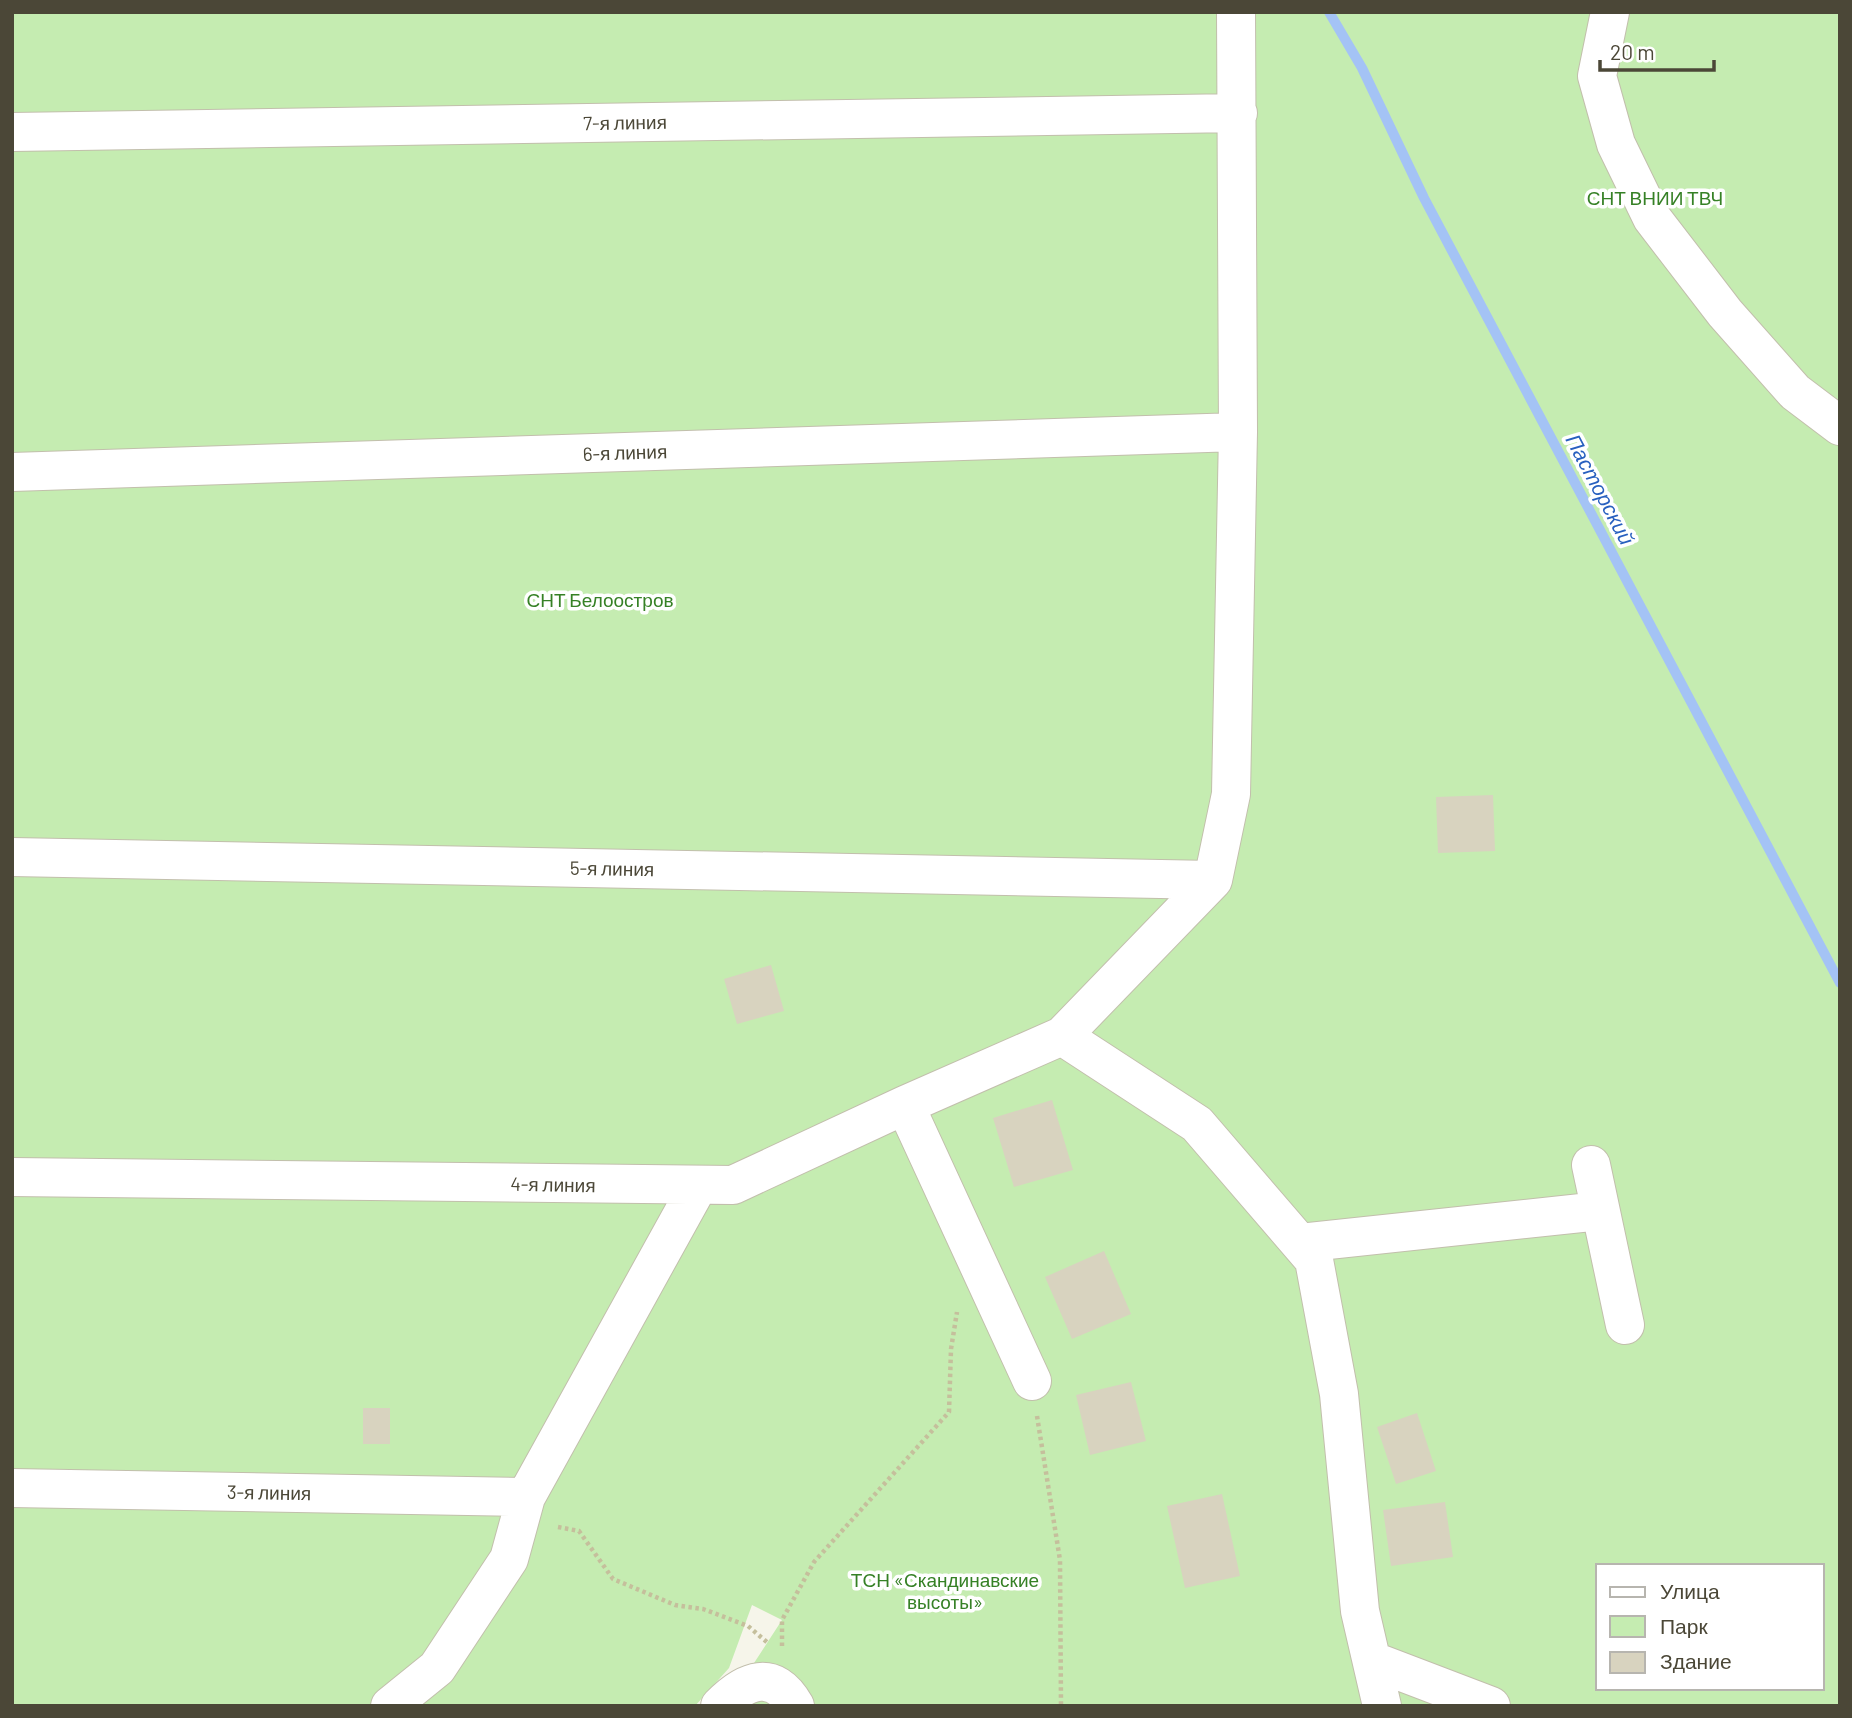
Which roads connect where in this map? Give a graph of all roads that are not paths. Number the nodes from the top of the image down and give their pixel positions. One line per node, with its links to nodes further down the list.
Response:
1 (1236, 12): 3 (street)
2 (1610, 12): 5 (street)
3 (1238, 113): 4 (street, 7-я линия); 6 (street)
4 (12, 132)
5 (1840, 426)
6 (1238, 432): 7 (street, 6-я линия); 9 (street)
7 (12, 472)
8 (12, 857): 9 (street, 5-я линия)
9 (1213, 880): 10 (street)
10 (1062, 1036): 11 (street, 4-я линия); 16 (street)
11 (905, 1105): 14 (street, 4-я линия); 18 (street)
12 (1591, 1165): 15 (street)
13 (12, 1177): 14 (street, 4-я линия)
14 (698, 1186): 20 (street)
15 (1600, 1210): 16 (street); 17 (street)
16 (1300, 1243): 21 (street)
17 (1625, 1325)
18 (1032, 1381)
19 (12, 1488): 20 (street, 3-я линия)
20 (522, 1509): 22 (street)
21 (1373, 1661): 25 (street); 26 (street)
22 (390, 1706)
23 (720, 1706): 24 (street)
24 (795, 1706)
25 (1382, 1706)
26 (1490, 1706)

